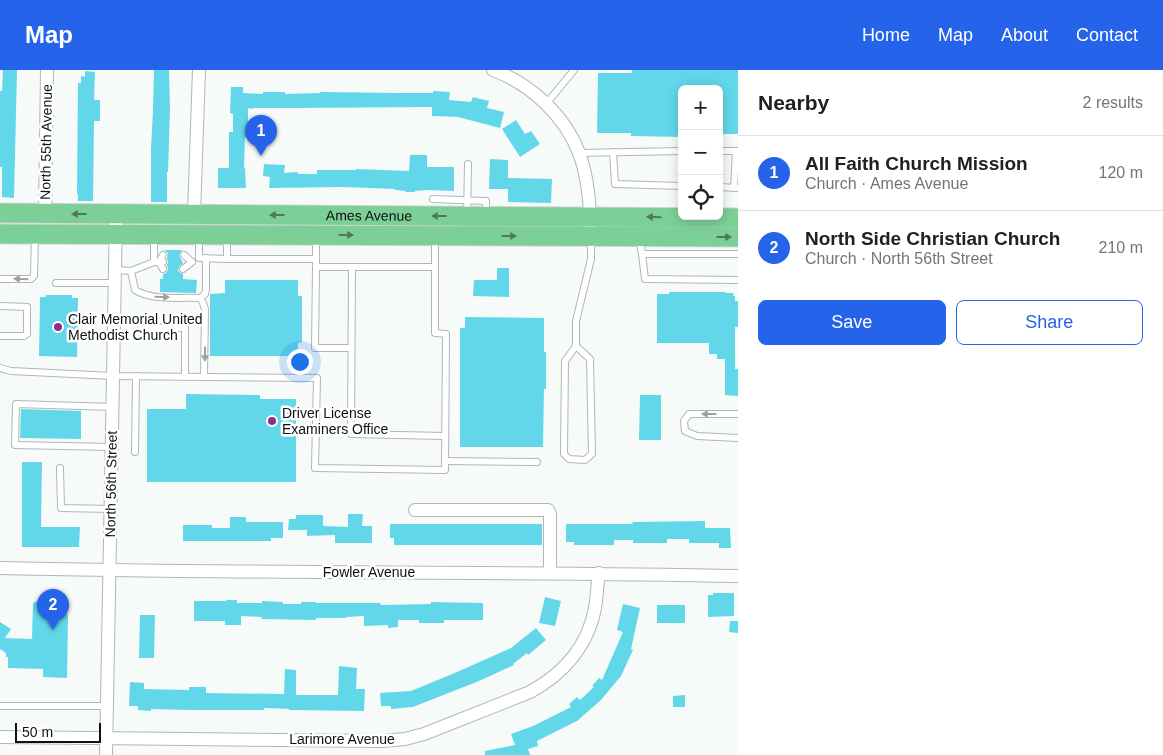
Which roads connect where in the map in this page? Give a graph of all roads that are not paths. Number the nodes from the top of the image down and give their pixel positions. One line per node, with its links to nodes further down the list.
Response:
1 (47, 70): 18 (street, North 55th Avenue)
2 (198, 70): 20 (street)
3 (494, 70): 5 (street)
4 (574, 70): 5 (lane)
5 (546, 104): 10 (street)
6 (678, 151): 9 (lane)
7 (723, 151): 8 (lane)
8 (737, 151): 14 (lane)
9 (613, 152): 10 (lane); 12 (lane)
10 (579, 153): 21 (street)
11 (468, 164): 16 (lane)
12 (678, 186)
13 (723, 187): 14 (lane)
14 (736, 188)
15 (433, 200): 16 (lane)
16 (467, 208): 20 (main road, Ames Avenue, one-way to 20); 21 (main road, Ames Avenue)
17 (0, 213): 18 (main road, Ames Avenue)
18 (45, 214): 19 (main road, Ames Avenue, one-way to 18)
19 (116, 214): 20 (main road, Ames Avenue); 25 (street, North 56th Street)
20 (194, 214)
21 (590, 216): 22 (main road, Ames Avenue, one-way to 21); 31 (street)
22 (738, 218)
23 (0, 234): 24 (main road, Ames Avenue)
24 (35, 234): 25 (main road, Ames Avenue); 44 (lane, one-way to 44)
25 (116, 234): 26 (main road, Ames Avenue); 43 (street, North 56th Street)
26 (154, 234): 27 (main road, Ames Avenue); 42 (lane)
27 (199, 234): 28 (main road, Ames Avenue); 35 (lane)
28 (227, 234): 29 (main road, Ames Avenue); 36 (lane)
29 (316, 235): 30 (main road, Ames Avenue, one-way to 30); 37 (lane)
30 (435, 236): 31 (main road, Ames Avenue, one-way to 31); 41 (lane)
31 (591, 236): 33 (main road, Ames Avenue); 51 (lane)
32 (738, 237): 33 (main road, Ames Avenue, one-way to 32)
33 (640, 245): 34 (lane); 45 (lane)
34 (738, 254)
35 (203, 258): 36 (lane); 38 (lane); 47 (lane)
36 (227, 259): 37 (lane)
37 (316, 259): 39 (lane)
38 (192, 262): 38 (lane)
39 (316, 267): 40 (lane); 52 (lane)
40 (352, 267): 41 (lane); 52 (lane)
41 (435, 268): 60 (lane)
42 (131, 271): 43 (lane); 47 (lane, one-way to 47)
43 (115, 277): 46 (lane); 54 (street, North 56th Street)
44 (0, 278)
45 (738, 280)
46 (56, 283)
47 (200, 298): 57 (lane, one-way to 57)
48 (0, 306): 50 (lane)
49 (141, 327): 56 (lane)
50 (0, 336)
51 (576, 346): 51 (lane)
52 (351, 348): 60 (lane)
53 (0, 368): 54 (lane)
54 (113, 376): 55 (lane); 58 (street, North 56th Street)
55 (136, 376): 56 (lane); 63 (lane)
56 (185, 377): 57 (lane)
57 (204, 377): 64 (lane)
58 (113, 407): 62 (street, North 56th Street); 62 (lane)
59 (738, 414): 61 (lane, one-way to 61)
60 (445, 436): 64 (lane)
61 (738, 438)
62 (112, 447): 67 (street, North 56th Street)
63 (135, 452)
64 (445, 461): 65 (lane)
65 (537, 462)
66 (60, 468): 67 (lane)
67 (111, 509): 70 (street, North 56th Street)
68 (415, 510): 71 (street)
69 (0, 568): 70 (street, Fowler Avenue)
70 (109, 571): 71 (street, Fowler Avenue); 75 (street, North 56th Street)
71 (550, 573): 72 (street, Fowler Avenue)
72 (599, 573): 73 (street, Fowler Avenue); 77 (street, Larimore Avenue)
73 (738, 576)
74 (0, 706): 75 (lane)
75 (107, 706): 77 (street, North 56th Street)
76 (0, 738): 77 (street, Larimore Avenue)
77 (106, 738): 78 (street, North 56th Street)
78 (106, 755)

